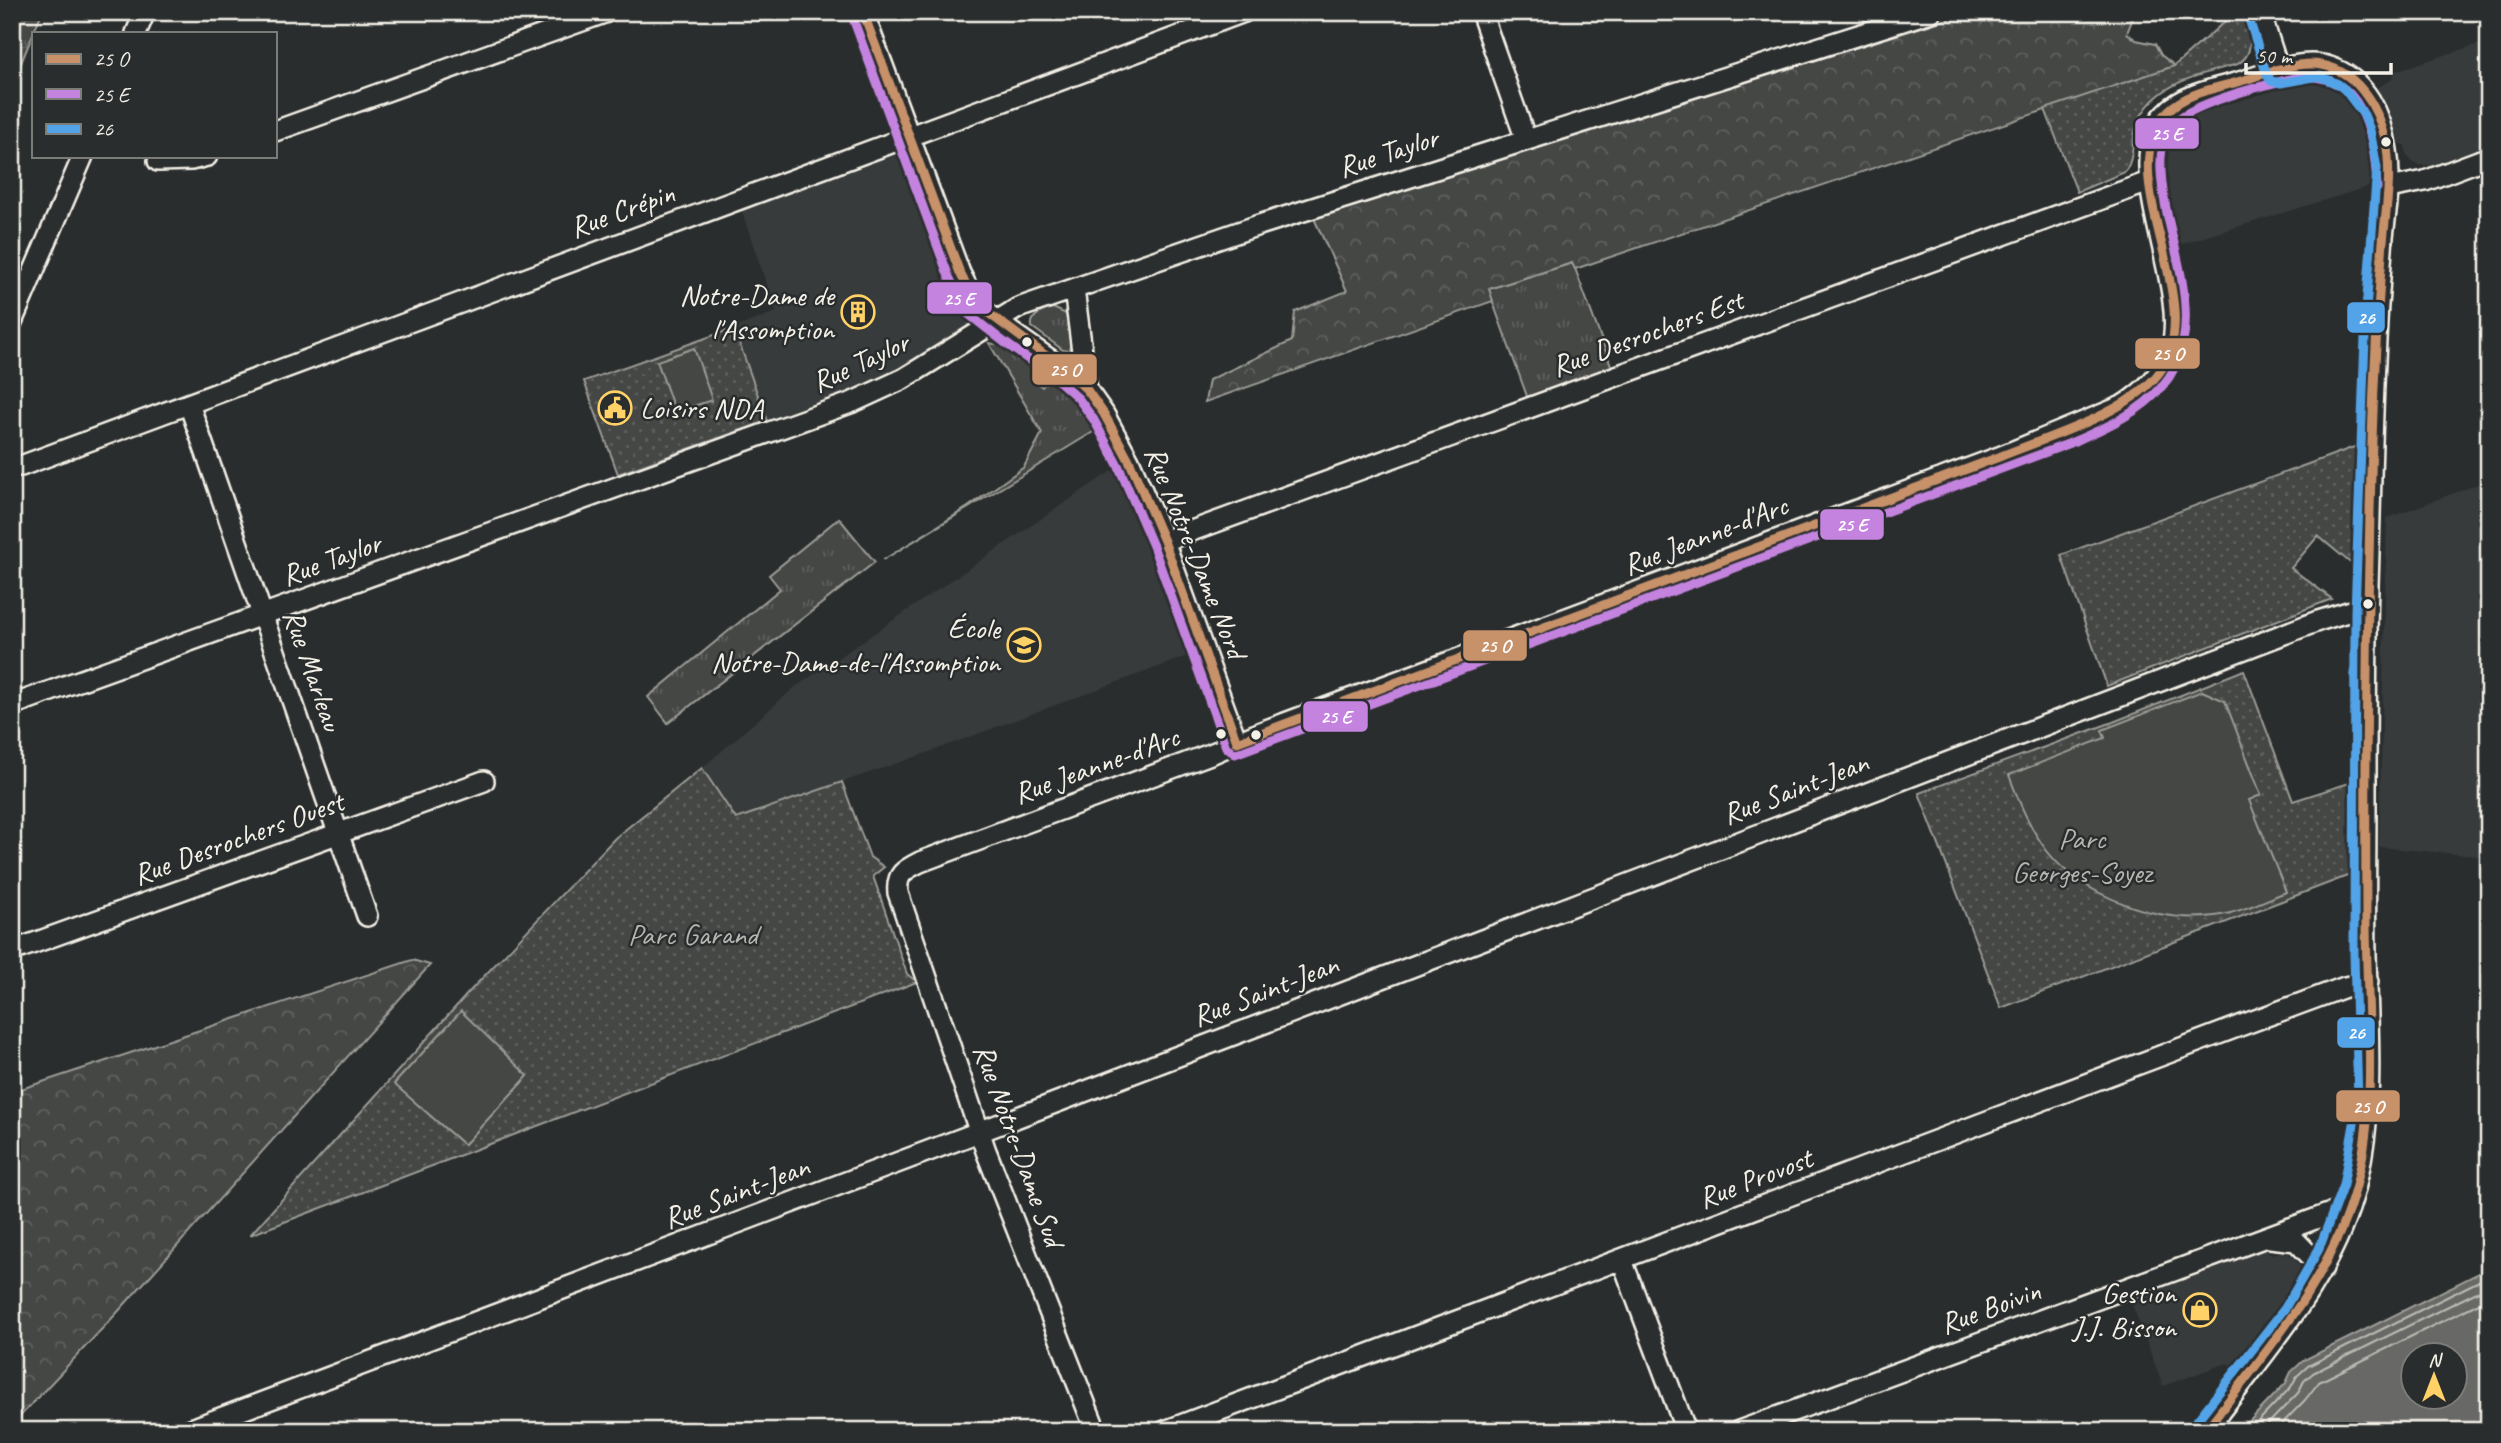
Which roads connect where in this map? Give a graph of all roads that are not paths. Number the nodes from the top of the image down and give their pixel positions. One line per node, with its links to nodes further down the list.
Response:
1 (145, 12): 8 (street)
2 (607, 12): 10 (street)
3 (863, 12): 11 (street, Rue Notre-Dame Nord)
4 (1244, 12): 11 (street, Rue Crépin)
5 (1481, 12): 12 (street)
6 (1931, 12): 12 (street, Rue Taylor)
7 (2260, 12): 9 (street)
8 (136, 32)
9 (2279, 71): 17 (street, Rue Jeanne-d'Arc); 18 (street, Rue Jeanne-d'Arc)
10 (276, 131)
11 (909, 137): 20 (street, Rue Notre-Dame Nord); 23 (street, Rue Crépin)
12 (1526, 140): 19 (street, Rue Taylor)
13 (2489, 157): 18 (street)
14 (82, 158): 21 (street)
15 (199, 158): 16 (street)
16 (158, 161)
17 (2150, 183): 25 (street, Rue Desrochers Est); 29 (street, Rue Jeanne-d'Arc)
18 (2389, 188): 26 (street, Rue Jeanne-d'Arc)
19 (1074, 289): 20 (street, Rue Taylor); 22 (street, Rue Notre-Dame Nord)
20 (997, 321): 22 (street, Rue Notre-Dame Nord); 27 (street, Rue Taylor)
21 (12, 322)
22 (1087, 390): 25 (street, Rue Notre-Dame Nord)
23 (189, 404): 24 (street, Rue Crépin); 27 (street, Rue Marleau)
24 (21, 466)
25 (1164, 541): 29 (street, Rue Notre-Dame Nord)
26 (2367, 612): 35 (street, Rue Jeanne-d'Arc); 36 (street, Rue Saint-Jean)
27 (262, 615): 28 (street, Rue Taylor); 31 (street, Rue Marleau)
28 (12, 705)
29 (1237, 742): 32 (street, Rue Jeanne-d'Arc)
30 (484, 781): 31 (street, Rue Desrochers Ouest)
31 (339, 834): 33 (street, Rue Marleau); 34 (street, Rue Desrochers Ouest)
32 (898, 877): 36 (street, Rue Notre-Dame Sud)
33 (367, 916)
34 (12, 951)
35 (2368, 982): 37 (street, Rue Jeanne-d'Arc); 39 (street, Rue Provost)
36 (980, 1132): 41 (street, Rue Saint-Jean); 42 (street, Rue Notre-Dame Sud)
37 (2349, 1209): 38 (street, Rue Boivin); 40 (street, Rue Jeanne-d'Arc)
38 (2262, 1239): 40 (street, Rue Boivin); 45 (street, Rue Boivin)
39 (1622, 1260): 43 (street, Rue Provost); 44 (street)
40 (2323, 1269): 46 (street, Rue Jeanne-d'Arc)
41 (186, 1431)
42 (1096, 1431)
43 (1165, 1431)
44 (1686, 1431)
45 (1739, 1431)
46 (2205, 1431)

